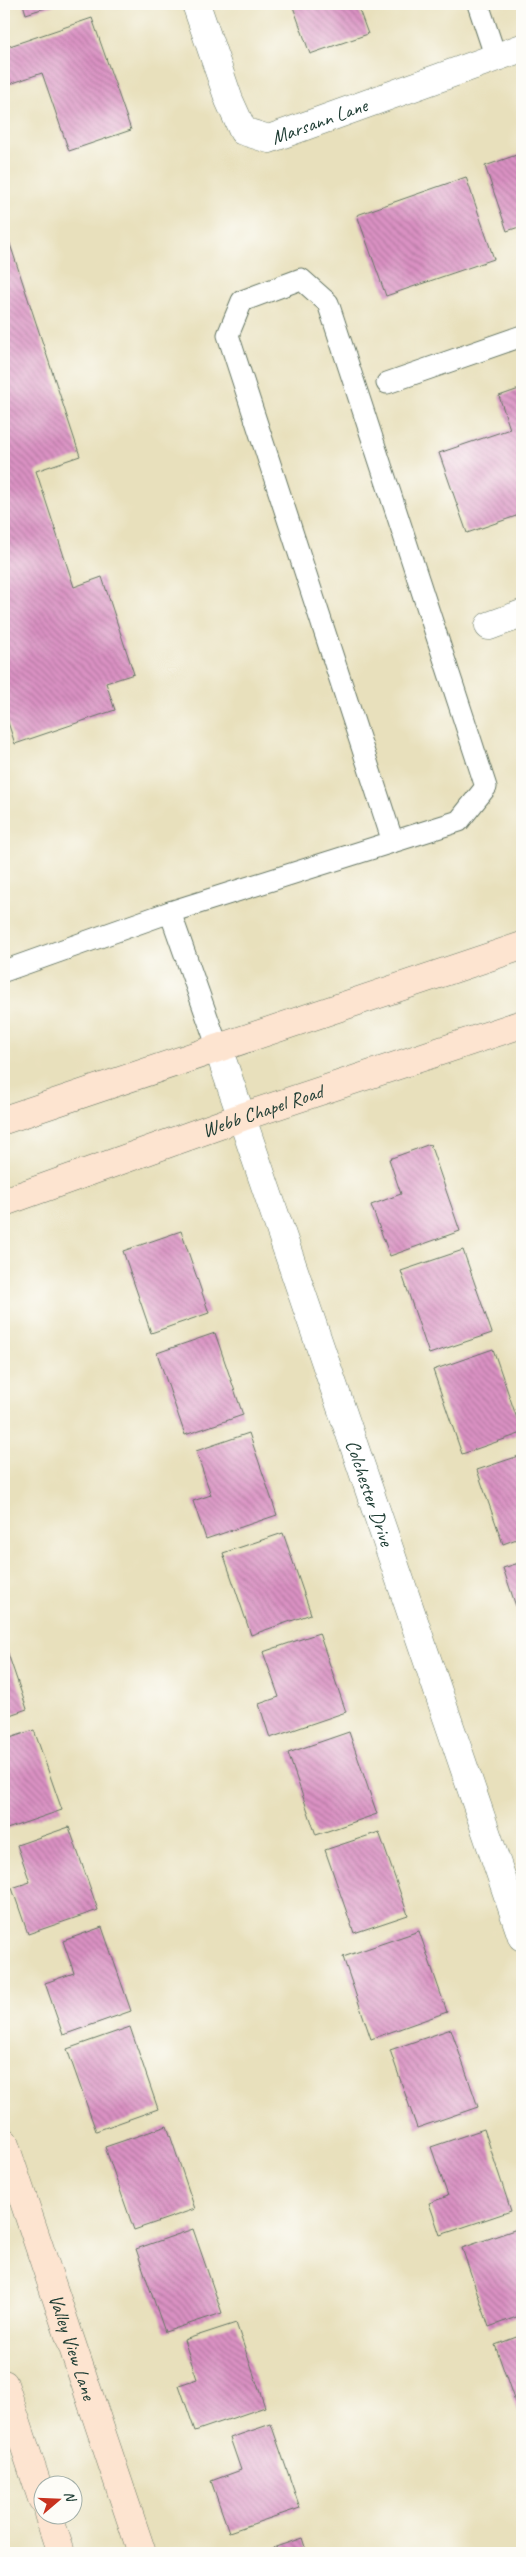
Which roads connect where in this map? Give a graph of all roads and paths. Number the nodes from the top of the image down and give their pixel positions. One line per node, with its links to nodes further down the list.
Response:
1 (196, 4): 4 (street, Marsann Lane)
2 (478, 4): 4 (lane)
3 (522, 48): 4 (street, Marsann Lane)
4 (496, 58)
5 (522, 336): 6 (lane)
6 (387, 383)
7 (522, 614): 8 (street)
8 (489, 626)
9 (394, 842): 9 (lane); 10 (lane)
10 (170, 912): 12 (lane); 14 (lane)
11 (522, 946): 14 (main road)
12 (4, 971)
13 (522, 1024): 15 (main road, Webb Chapel Road)
14 (218, 1048): 15 (street, Colchester Drive); 16 (main road)
15 (242, 1117): 17 (main road, Webb Chapel Road); 18 (street, Colchester Drive)
16 (4, 1120)
17 (4, 1202)
18 (522, 1937)
19 (4, 2142): 24 (main road, Valley View Lane)
20 (4, 2384): 21 (main road)
21 (33, 2474)
22 (51, 2524): 23 (main road)
23 (61, 2553)
24 (142, 2553)

